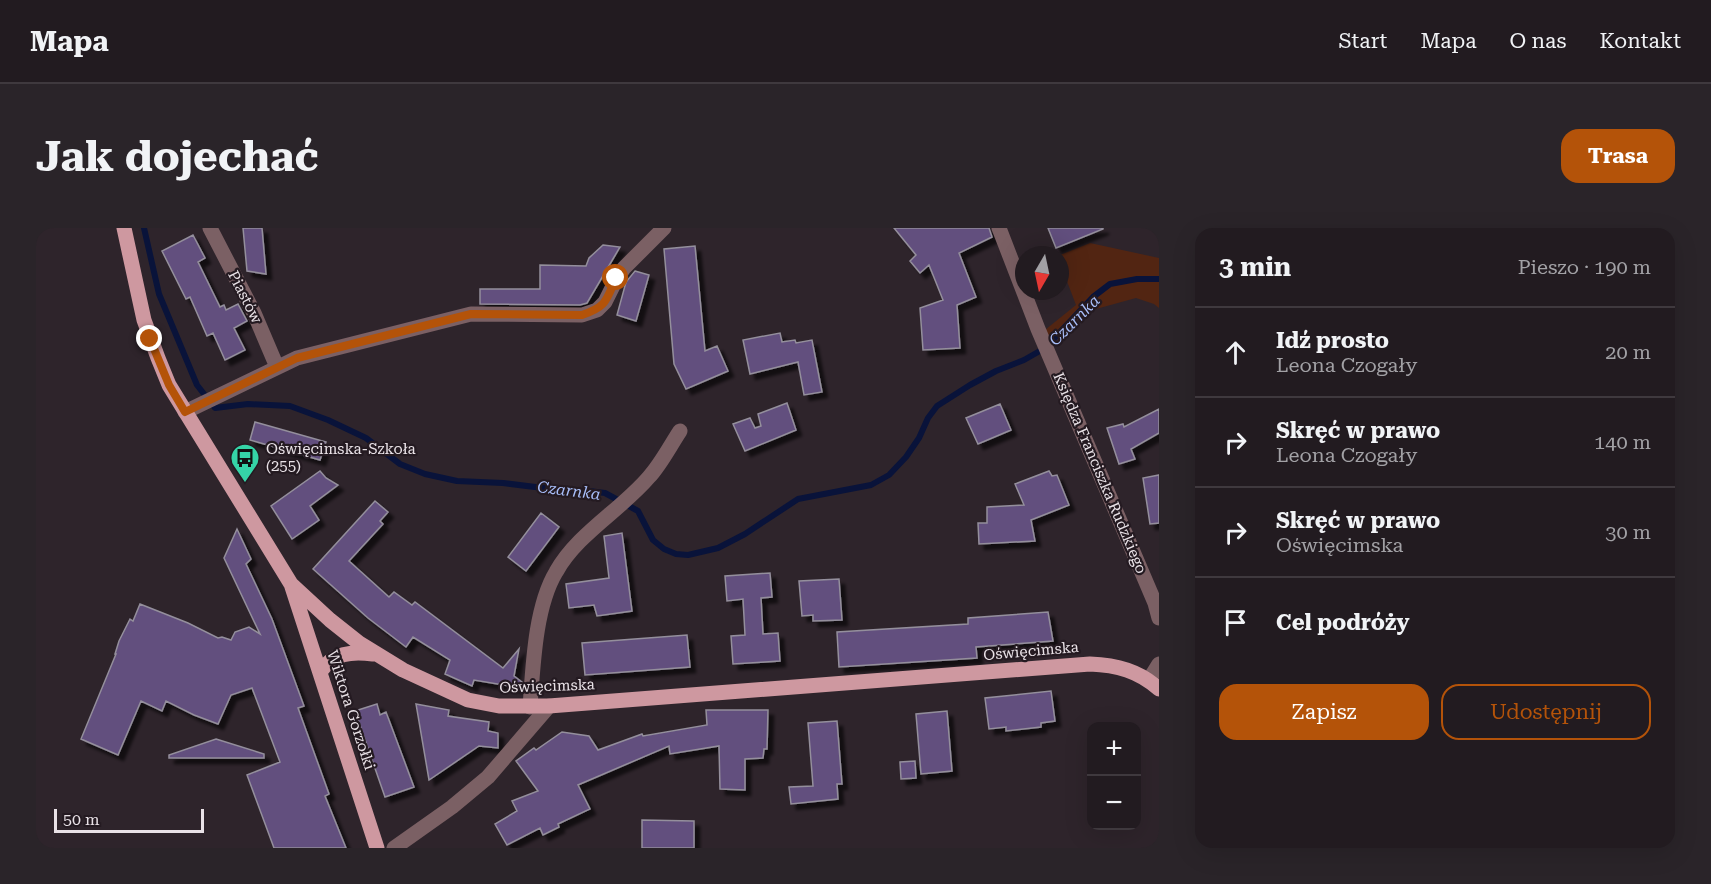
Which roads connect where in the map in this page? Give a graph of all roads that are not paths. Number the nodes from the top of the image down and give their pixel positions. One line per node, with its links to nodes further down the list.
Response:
1 (124, 228): 6 (main road, Oświęcimska)
2 (210, 228): 5 (street, Piastów)
3 (664, 228): 5 (street)
4 (999, 228): 9 (street, Księdza Franciszka Rudzkiego)
5 (277, 367): 6 (street)
6 (185, 412): 8 (main road, Oświęcimska)
7 (680, 431): 15 (street)
8 (291, 584): 10 (main road, Oświęcimska); 12 (main road, Wiktora Gorzołki)
9 (1159, 618)
10 (376, 654): 12 (main road); 15 (main road, Oświęcimska)
11 (1159, 664): 13 (street)
12 (320, 672): 16 (main road, Wiktora Gorzołki)
13 (1154, 685): 14 (main road, Oświęcimska)
14 (549, 706): 15 (main road, Oświęcimska); 17 (street)
15 (530, 707)
16 (377, 848)
17 (394, 848)

